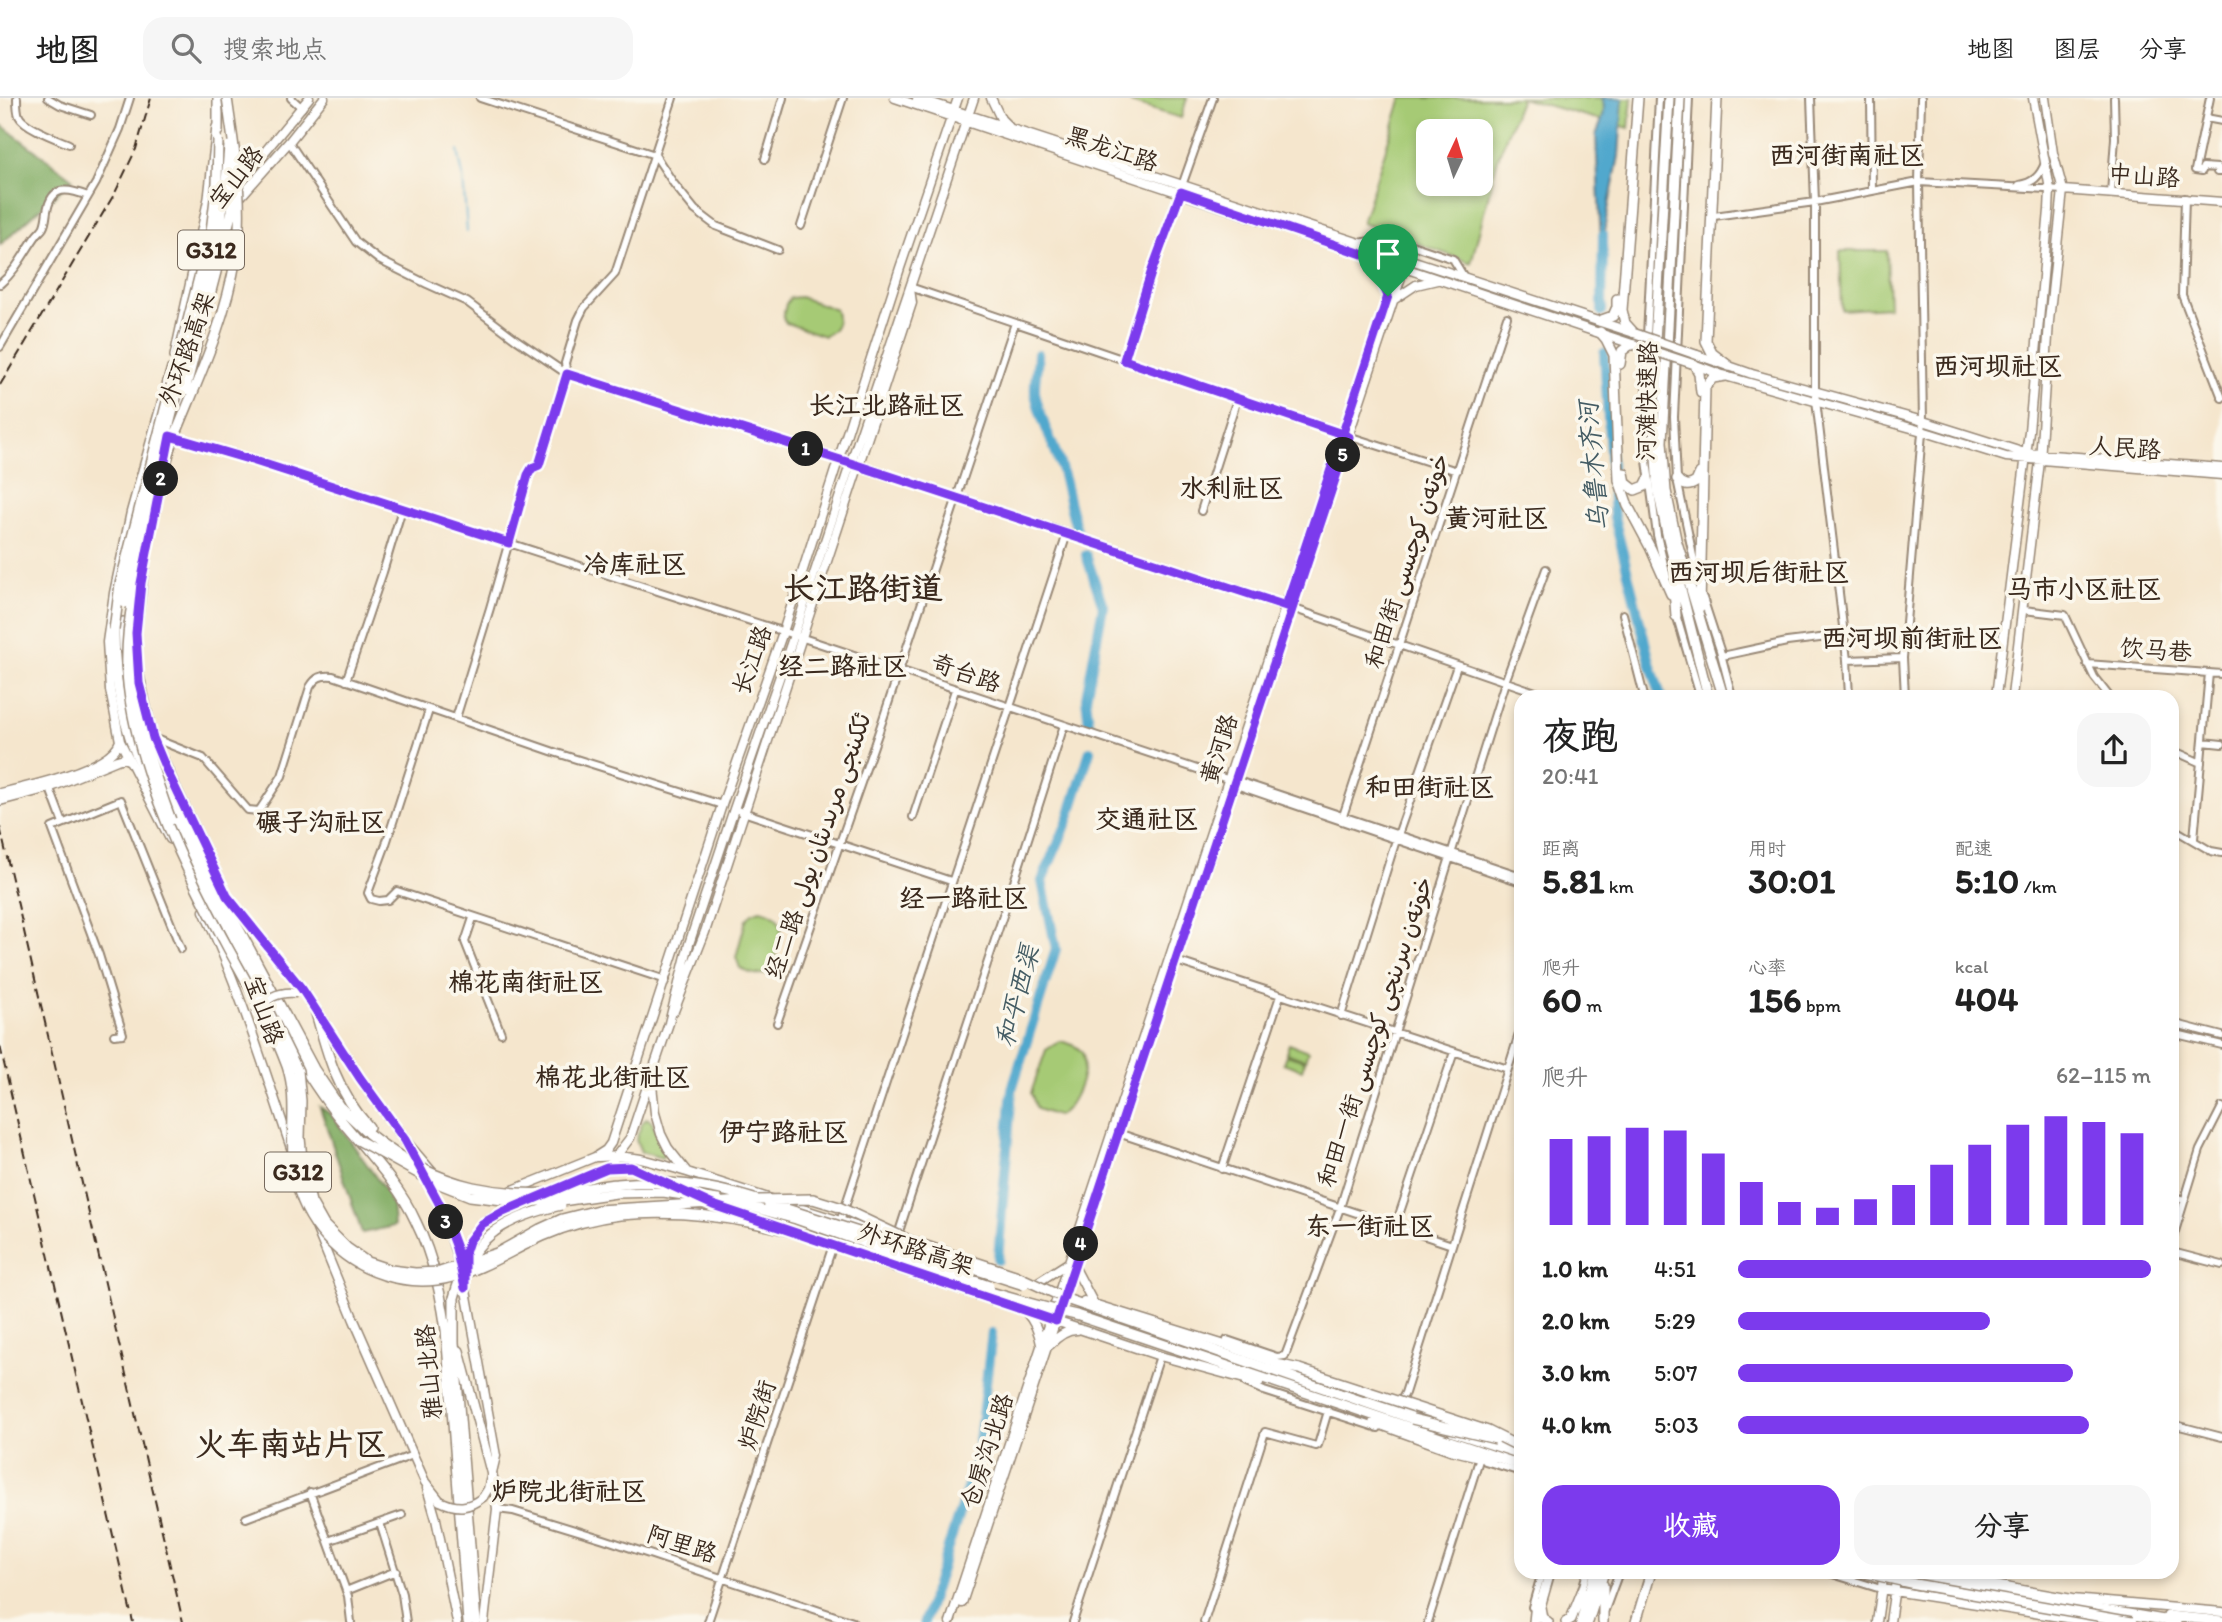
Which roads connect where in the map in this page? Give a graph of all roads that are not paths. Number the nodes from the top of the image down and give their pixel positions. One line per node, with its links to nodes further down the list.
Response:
1 (17, 98): 43 (street)
2 (48, 98): 35 (street)
3 (130, 98): 57 (street)
4 (218, 98): 39 (highway)
5 (230, 98): 41 (highway); 223 (highway, 外环路高架, bridge); 226 (highway, 外环路高架, bridge)
6 (291, 98): 33 (street)
7 (309, 98): 33 (main road, 宝山路 / G312)
8 (324, 98): 42 (main road, 宝山路 / G312)
9 (480, 98): 44 (street)
10 (673, 98): 44 (street)
11 (783, 98): 45 (street)
12 (844, 98): 62 (street)
13 (895, 98): 34 (main road, 黑龙江路)
14 (939, 98): 32 (main road)
15 (958, 98): 34 (main road, 长江路)
16 (974, 98): 37 (main road, 长江路)
17 (990, 98): 40 (main road)
18 (1213, 98): 51 (street)
19 (1636, 98): 74 (highway); 77 (highway)
20 (1659, 98): 102 (street)
21 (1669, 98): 108 (highway, 河滩快速路)
22 (1680, 98): 116 (highway, 河滩快速路)
23 (1689, 98): 101 (street)
24 (1715, 98): 80 (highway); 84 (highway)
25 (1811, 98): 59 (street)
26 (1871, 98): 54 (street)
27 (1921, 98): 49 (street)
28 (2033, 98): 46 (main road)
29 (2045, 98): 48 (main road)
30 (2114, 98): 56 (street)
31 (2210, 98): 36 (street)
32 (921, 99): 34 (main road, 黑龙江路)
33 (302, 108): 81 (main road, 宝山路 / G312)
34 (953, 113): 37 (main road, 黑龙江路); 96 (main road, 长江路)
35 (92, 115)
36 (2206, 118): 38 (street); 47 (street)
37 (968, 119): 40 (main road, 黑龙江路); 51 (main road, 黑龙江路); 71 (main road, 长江路)
38 (2222, 121)
39 (217, 127): 81 (highway, bridge); 199 (highway, 雅山北路, bridge)
40 (1011, 129): 51 (main road, 黑龙江路)
41 (229, 140): 92 (highway, bridge); 174 (highway, bridge)
42 (289, 142): 85 (street); 92 (main road, 宝山路 / G312)
43 (69, 144)
44 (655, 155): 64 (street); 85 (street)
45 (765, 159)
46 (2045, 163): 50 (street); 52 (main road)
47 (2222, 172)
48 (2060, 179): 53 (main road); 55 (street)
49 (1919, 182): 50 (street); 54 (street); 90 (street)
50 (2010, 187): 52 (street)
51 (1182, 188): 63 (main road, 黑龙江路); 65 (main road, 黑龙江路); 82 (street)
52 (2050, 189): 53 (street); 94 (main road)
53 (2063, 190): 55 (main road, 中山路); 95 (main road)
54 (1872, 191): 59 (street)
55 (2087, 192): 56 (main road, 中山路)
56 (2111, 193): 58 (main road, 中山路)
57 (88, 196): 70 (street); 79 (street)
58 (2185, 198): 60 (main road, 中山路); 87 (street)
59 (1815, 202): 61 (street); 86 (street)
60 (2222, 202)
61 (1714, 216)
62 (801, 226)
63 (1357, 243): 66 (main road, 黑龙江路); 68 (street)
64 (778, 250)
65 (1365, 255): 67 (main road, 黑龙江路); 72 (main road)
66 (1404, 258): 67 (main road, 黄河路); 68 (main road, 黑龙江路)
67 (1401, 268): 69 (main road, 黑龙江路); 72 (main road, 黄河路)
68 (1465, 279): 74 (main road, 黑龙江路)
69 (1440, 280): 72 (main road); 76 (main road, 黑龙江路)
70 (0, 284)
71 (910, 287): 75 (street); 97 (main road, 长江路)
72 (1391, 298): 93 (main road, 黄河路)
73 (1507, 317): 99 (street, 和田街 خوتەن كوچىسى)
74 (1599, 321): 77 (main road, 黑龙江路)
75 (1015, 323): 82 (street); 103 (street, 经二路 ئككىنجى مرىدىئان يولى)
76 (1600, 332): 78 (main road, 黑龙江路); 111 (highway)
77 (1634, 333): 80 (main road, 黑龙江路, bridge)
78 (1635, 345): 83 (main road, 黑龙江路, bridge); 102 (highway)
79 (0, 347)
80 (1685, 352): 83 (main road, 黑龙江路, bridge)
81 (175, 356): 148 (main road, 宝山路 / G312)
82 (1124, 360): 88 (street)
83 (1695, 361): 84 (main road); 101 (highway)
84 (1727, 371): 86 (main road); 89 (main road); 110 (highway)
85 (567, 374): 96 (street); 107 (street)
86 (1815, 392): 89 (street); 90 (main road)
87 (2222, 398)
88 (1237, 399): 93 (street); 105 (street)
89 (1816, 402): 91 (main road); 118 (street)
90 (1923, 421): 91 (street); 94 (main road)
91 (1922, 431): 94 (main road); 122 (street)
92 (170, 436): 104 (street, 奇台路); 147 (main road, 宝山路 / G312)
93 (1346, 436): 99 (street); 112 (main road, 黄河路)
94 (2025, 456): 95 (main road, 人民路); 140 (main road)
95 (2040, 458): 98 (main road, 人民路); 100 (main road, 人民路); 113 (main road)
96 (839, 459): 97 (street); 117 (main road, 长江路)
97 (855, 464): 103 (street); 119 (main road, 长江路)
98 (2222, 468)
99 (1457, 471): 120 (street, 和田街 خوتەن كوچىسى)
100 (2222, 475)
101 (1677, 479): 110 (street)
102 (1648, 480): 111 (street)
103 (957, 497): 106 (street); 126 (street, 经二路 ئككىنجى مرىدىئان يولى)
104 (402, 509): 107 (street, 奇台路); 129 (street)
105 (1202, 511)
106 (1067, 534): 112 (street); 143 (street, 炉院街)
107 (509, 543): 117 (street, 奇台路); 145 (street)
108 (1670, 546): 115 (highway); 135 (highway, 河滩快速路)
109 (1546, 569): 130 (street, 和田一街 خوتەن بىرىنچى كوچىسى)
110 (1701, 591): 116 (highway); 121 (street)
111 (1671, 594): 115 (street)
112 (1289, 607): 120 (street); 154 (main road, 黄河路)
113 (2024, 610): 124 (street); 141 (main road)
114 (1623, 614): 133 (street)
115 (1676, 616): 134 (street)
116 (1700, 619): 136 (highway, 河滩快速路)
117 (783, 632): 119 (street, 奇台路); 158 (main road, 长江路)
118 (1844, 635): 121 (street); 123 (street)
119 (798, 637): 126 (street, 奇台路); 159 (main road, 长江路); 160 (main road)
120 (1399, 646): 125 (street); 161 (street, 和田街 خوتەن كوچىسى)
121 (1722, 656): 137 (street)
122 (1903, 658): 123 (street); 139 (street)
123 (1847, 660): 138 (street)
124 (2088, 664): 127 (street, 饮马巷); 142 (street)
125 (1457, 666): 130 (street); 165 (street)
126 (899, 671): 131 (street, 奇台路); 167 (street, 经二路 ئككىنجى مرىدىئان يولى)
127 (2209, 673): 128 (street, 饮马巷); 149 (street)
128 (2222, 674)
129 (346, 681): 144 (street); 147 (street)
130 (1505, 682): 132 (street); 169 (street, 和田一街 خوتەن بىرىنچى كوچىسى)
131 (955, 690): 143 (street, 奇台路); 162 (street)
132 (1529, 690)
133 (1642, 690)
134 (1700, 690)
135 (1701, 690)
136 (1722, 690)
137 (1730, 690)
138 (1849, 690)
139 (1905, 690)
140 (1997, 690)
141 (2013, 690)
142 (2104, 690)
143 (1011, 708): 146 (street, 奇台路); 172 (street, 炉院街)
144 (429, 710): 145 (street); 175 (street)
145 (456, 718): 158 (street)
146 (1064, 725): 154 (street, 奇台路); 215 (street)
147 (153, 738): 173 (main road, 宝山路 / G312)
148 (120, 741): 152 (main road, 宝山路 / G312); 155 (main road)
149 (2203, 742): 150 (street); 153 (street)
150 (2222, 744)
151 (2179, 753): 153 (street)
152 (128, 760): 155 (main road); 190 (main road, 宝山路 / G312)
153 (2201, 763): 166 (street)
154 (1233, 782): 161 (street, 奇台路); 165 (street, 奇台路); 177 (main road, 黄河路)
155 (48, 785): 156 (main road); 157 (main road); 163 (street)
156 (0, 793)
157 (0, 801)
158 (722, 805): 178 (main road, 长江路)
159 (734, 809): 160 (street); 182 (main road, 长江路)
160 (744, 812): 167 (street); 182 (main road)
161 (1343, 816): 165 (street, 奇台路)
162 (913, 817)
163 (63, 823): 176 (street); 187 (street)
164 (2179, 832): 166 (street)
165 (1397, 837): 169 (street, 奇台路); 181 (street)
166 (2194, 839): 168 (street)
167 (840, 844): 172 (street); 183 (street, 经二路 ئككىنجى مرىدىئان يولى)
168 (2222, 853)
169 (1452, 856): 170 (street, 奇台路); 171 (street, 奇台路); 186 (street, 和田一街 خوتەن بىرىنچى كوچىسى)
170 (1514, 874)
171 (1514, 879)
172 (951, 881): 213 (street, 炉院街)
173 (227, 896): 174 (highway); 180 (main road, 宝山路 / G312)
174 (233, 918): 197 (highway)
175 (473, 918): 178 (street); 185 (street)
176 (181, 949)
177 (1173, 960): 179 (street); 198 (main road, 黄河路)
178 (666, 980): 201 (main road, 长江路)
179 (1280, 996): 181 (street); 206 (street)
180 (315, 1009): 190 (main road, bridge); 197 (highway); 200 (main road, 宝山路 / G312)
181 (1341, 1016): 186 (street)
182 (668, 1023): 195 (main road, 长江路)
183 (777, 1023)
184 (2179, 1025): 189 (street)
185 (501, 1033)
186 (1396, 1033): 193 (street); 211 (street, 和田一街 خوتەن بىرىنچى كوچىسى)
187 (114, 1035)
188 (2179, 1036): 191 (street)
189 (2222, 1036)
190 (256, 1042): 246 (main road, 宝山路 / G312)
191 (2222, 1045)
192 (1514, 1050): 194 (street)
193 (1454, 1052): 194 (street); 214 (street)
194 (1508, 1069): 217 (street)
195 (651, 1076): 202 (main road); 207 (main road, 长江路)
196 (2222, 1107): 210 (street)
197 (370, 1132): 223 (highway, bridge)
198 (1116, 1133): 206 (street); 219 (main road, 黄河路)
199 (358, 1140): 208 (highway, bridge); 288 (highway, 雅山北路)
200 (405, 1140): 203 (main road); 222 (main road, 宝山路 / G312)
201 (612, 1140): 202 (main road); 203 (main road)
202 (618, 1155): 203 (main road); 204 (main road); 205 (main road); 207 (main road)
203 (595, 1157)
204 (631, 1167): 205 (main road); 216 (main road)
205 (607, 1168): 222 (main road)
206 (1222, 1169): 211 (street)
207 (687, 1172): 213 (main road)
208 (616, 1193): 226 (highway, bridge); 228 (highway, bridge)
209 (2179, 1198): 210 (street)
210 (2184, 1200): 212 (street)
211 (1339, 1208): 214 (street); 230 (street, 和田一街 خوتەن بىرىنچى كوچىسى)
212 (2179, 1217)
213 (841, 1220): 215 (main road); 216 (street, 炉院街)
214 (1395, 1227): 217 (street)
215 (897, 1239): 221 (main road)
216 (833, 1245): 225 (main road); 261 (street, 炉院街)
217 (1452, 1245): 236 (street)
218 (2179, 1254): 220 (street)
219 (1071, 1264): 221 (main road); 223 (main road, 黄河路); 224 (main road)
220 (2222, 1265)
221 (1034, 1284): 223 (main road)
222 (465, 1288): 252 (main road, G312)
223 (1065, 1295): 224 (main road); 227 (main road, 仓房沟北路); 239 (highway, 外环路高架)
224 (1094, 1304): 233 (main road)
225 (1024, 1310): 227 (main road); 231 (main road)
226 (1076, 1315): 238 (highway, 外环路高架)
227 (1053, 1320): 229 (main road); 231 (main road, 仓房沟北路)
228 (454, 1329): 252 (highway); 289 (highway)
229 (1083, 1330): 231 (main road); 232 (main road)
230 (1227, 1340)
231 (1045, 1346): 293 (main road, 仓房沟北路); 294 (main road, 仓房沟北路)
232 (1160, 1356): 234 (main road); 295 (street)
233 (1281, 1365): 236 (street); 242 (highway, bridge)
234 (1231, 1376): 235 (main road); 237 (street)
235 (1259, 1383): 248 (highway)
236 (1398, 1406): 243 (street)
237 (1328, 1411): 247 (street); 296 (street)
238 (1382, 1418): 248 (highway); 249 (highway, 外环路高架)
239 (1412, 1419): 244 (highway, bridge); 245 (highway, 外环路高架, bridge)
240 (2179, 1426): 241 (street)
241 (2222, 1437)
242 (1514, 1444)
243 (1514, 1445)
244 (1514, 1445)
245 (1514, 1452)
246 (413, 1455): 253 (main road, G312); 254 (street)
247 (1479, 1460): 251 (street); 297 (street)
248 (1496, 1461): 250 (highway)
249 (1514, 1466)
250 (1514, 1467)
251 (1514, 1468)
252 (492, 1475): 253 (main road, bridge); 255 (main road, G312)
253 (425, 1482): 287 (main road, G312)
254 (310, 1492): 257 (street); 259 (street)
255 (496, 1509): 261 (street, 阿里路); 290 (main road, G312)
256 (402, 1515): 258 (street)
257 (246, 1518)
258 (380, 1523): 259 (street); 260 (street)
259 (328, 1541): 277 (street)
260 (396, 1571): 277 (street); 286 (street)
261 (723, 1578): 291 (street, 炉院街); 292 (street, 阿里路)
262 (1543, 1579): 298 (street)
263 (1544, 1579): 280 (highway)
264 (1585, 1579): 278 (street)
265 (1593, 1579): 302 (highway)
266 (1602, 1579): 303 (highway)
267 (1604, 1579): 283 (highway)
268 (1617, 1579): 283 (street)
269 (1647, 1579): 304 (highway)
270 (1849, 1579): 276 (street)
271 (1883, 1579): 276 (main road)
272 (1892, 1579): 282 (highway, bridge)
273 (1896, 1579): 279 (main road)
274 (1933, 1579): 282 (highway)
275 (1959, 1579): 281 (main road)
276 (1881, 1589): 279 (main road); 305 (main road)
277 (346, 1591): 285 (street)
278 (1582, 1592): 300 (highway); 301 (street)
279 (1894, 1592): 306 (main road); 307 (main road)
280 (1537, 1607): 298 (highway); 299 (highway)
281 (2222, 1612)
282 (2130, 1618): 284 (highway); 308 (highway)
283 (1602, 1621)
284 (2222, 1621)
285 (351, 1622)
286 (406, 1622)
287 (457, 1622)
288 (468, 1622)
289 (476, 1622)
290 (485, 1622)
291 (708, 1622)
292 (853, 1622)
293 (950, 1622)
294 (956, 1622)
295 (1073, 1622)
296 (1204, 1622)
297 (1428, 1622)
298 (1532, 1622)
299 (1548, 1622)
300 (1566, 1622)
301 (1572, 1622)
302 (1581, 1622)
303 (1588, 1622)
304 (1634, 1622)
305 (1877, 1622)
306 (1890, 1622)
307 (2092, 1622)
308 (2176, 1622)

